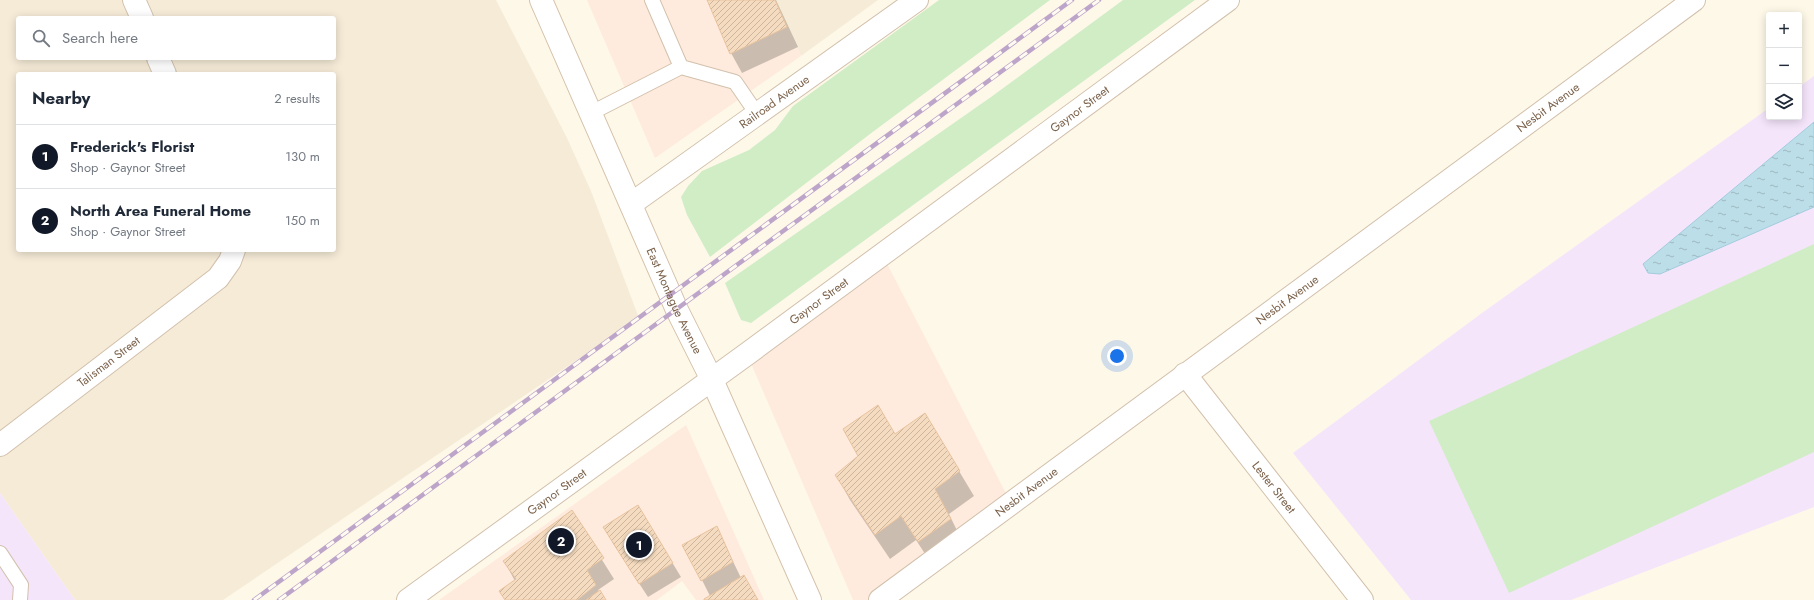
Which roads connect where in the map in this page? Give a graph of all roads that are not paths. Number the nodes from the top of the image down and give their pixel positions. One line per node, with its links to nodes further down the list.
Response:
1 (134, 0): 7 (street)
2 (541, 0): 11 (street, East Montague Avenue)
3 (652, 0): 9 (lane)
4 (917, 0): 12 (street, Railroad Avenue)
5 (1228, 0): 16 (street, Gaynor Street)
6 (1694, 0): 15 (street, Nesbit Avenue)
7 (141, 16)
8 (159, 60): 10 (street)
9 (681, 67): 11 (lane); 12 (lane)
10 (164, 72)
11 (591, 113): 13 (street, East Montague Avenue)
12 (758, 114): 13 (street, Railroad Avenue)
13 (631, 204): 16 (street, East Montague Avenue)
14 (233, 252): 17 (street, Talisman Street)
15 (1185, 374): 22 (street, Nesbit Avenue); 23 (street, Lester Street)
16 (712, 380): 20 (street, Gaynor Street); 21 (street, East Montague Avenue)
17 (0, 445)
18 (0, 553): 19 (lane)
19 (20, 600)
20 (408, 600)
21 (810, 600)
22 (880, 600)
23 (1362, 600)

